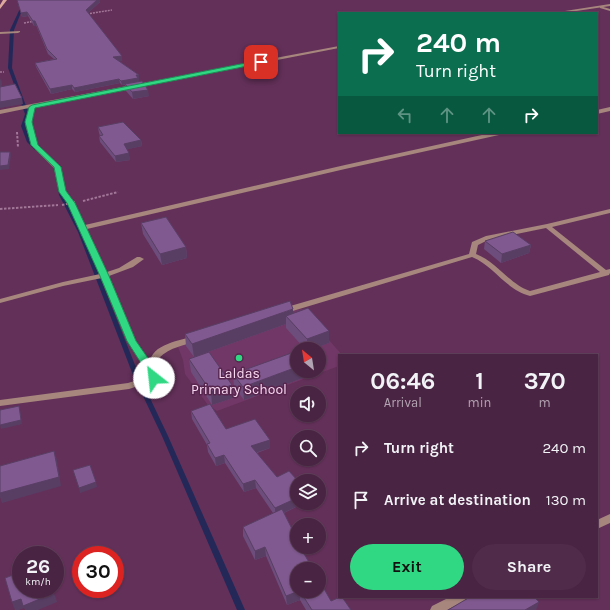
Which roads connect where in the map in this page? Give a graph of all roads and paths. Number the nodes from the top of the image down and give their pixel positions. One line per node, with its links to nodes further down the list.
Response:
1 (5, 0): 4 (main road)
2 (610, 5): 3 (street)
3 (602, 7): 6 (street); 7 (street)
4 (0, 8)
5 (112, 10): 8 (path)
6 (610, 10)
7 (562, 12)
8 (87, 14)
9 (35, 21): 10 (path)
10 (18, 32): 11 (street)
11 (2, 33)
12 (338, 48): 15 (street)
13 (0, 72): 14 (path)
14 (4, 72)
15 (32, 107): 17 (street); 24 (street)
16 (610, 110): 18 (street)
17 (0, 112)
18 (598, 112)
19 (494, 134): 24 (street)
20 (118, 192): 21 (path, bridge)
21 (0, 209)
22 (610, 211): 23 (street)
23 (547, 226): 25 (street); 27 (street)
24 (82, 228): 28 (street)
25 (472, 255): 27 (street); 30 (street)
26 (140, 259): 28 (street)
27 (608, 272)
28 (103, 277): 29 (street); 32 (street)
29 (0, 301)
30 (276, 313)
31 (205, 336): 32 (street)
32 (154, 376): 33 (street)
33 (0, 403)
34 (610, 518): 35 (street)
35 (598, 524)
36 (459, 598): 37 (street)
37 (436, 610)

